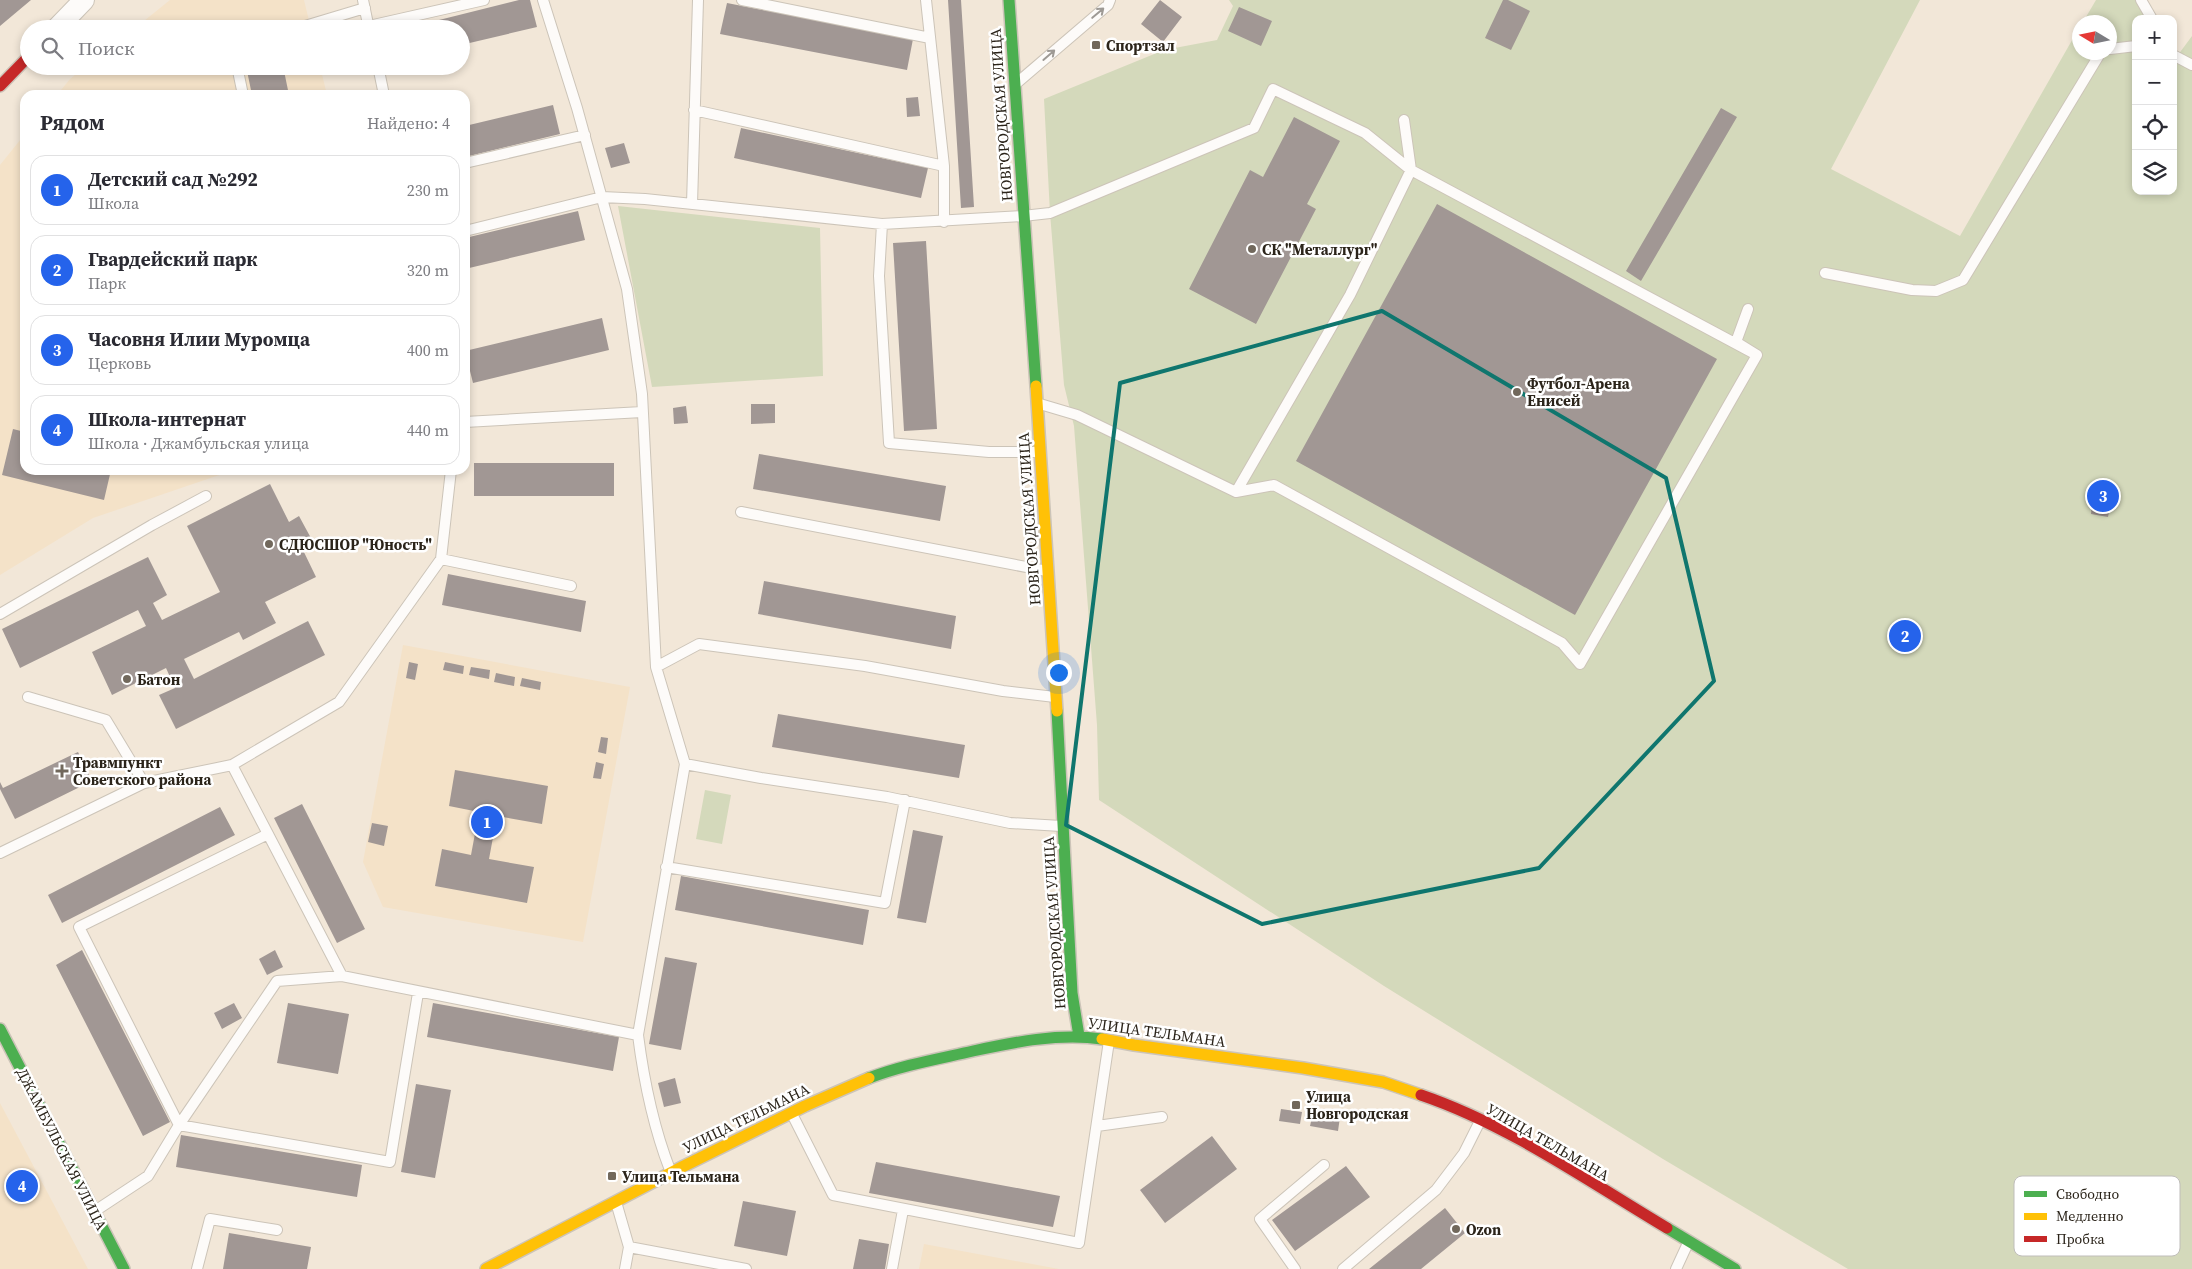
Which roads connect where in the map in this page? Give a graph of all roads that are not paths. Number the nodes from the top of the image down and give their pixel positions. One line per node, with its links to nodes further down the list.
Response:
1 (84, 0): 12 (street)
2 (484, 0): 15 (lane)
3 (543, 0): 31 (lane)
4 (698, 0): 29 (lane)
5 (742, 0): 16 (lane)
6 (926, 0): 16 (lane)
7 (1009, 0): 26 (street, НОВГОРОДСКАЯ УЛИЦА)
8 (1110, 0): 26 (lane, one-way to 8)
9 (2141, 0): 11 (lane)
10 (364, 4): 13 (lane); 14 (lane)
11 (2150, 15)
12 (65, 20)
13 (320, 20)
14 (367, 20)
15 (399, 20)
16 (930, 38): 33 (lane)
17 (2132, 46): 18 (lane)
18 (2117, 48)
19 (2177, 54): 22 (lane)
20 (2096, 60): 41 (lane)
21 (20, 65): 25 (street)
22 (2192, 65)
23 (239, 75): 27 (lane)
24 (380, 75): 28 (lane)
25 (0, 86)
26 (1015, 86): 37 (street, НОВГОРОДСКАЯ УЛИЦА)
27 (242, 90)
28 (383, 90)
29 (694, 110): 33 (lane); 36 (lane)
30 (1404, 120): 34 (lane)
31 (585, 135): 32 (lane); 35 (lane)
32 (470, 162)
33 (944, 166): 38 (lane)
34 (1412, 170): 37 (lane); 43 (lane); 49 (lane)
35 (602, 197): 36 (lane); 40 (lane); 45 (lane)
36 (692, 204): 39 (lane)
37 (1023, 216): 38 (lane); 44 (street, НОВГОРОДСКАЯ УЛИЦА)
38 (944, 222): 39 (lane)
39 (882, 224): 47 (lane)
40 (470, 230)
41 (1825, 273)
42 (1748, 309): 43 (lane)
43 (1736, 342): 49 (lane)
44 (1036, 403): 47 (street, НОВГОРОДСКАЯ УЛИЦА); 49 (lane)
45 (642, 412): 46 (lane); 56 (lane)
46 (470, 422)
47 (1039, 452): 53 (street, НОВГОРОДСКАЯ УЛИЦА)
48 (450, 475): 52 (lane)
49 (1236, 492)
50 (206, 496): 55 (lane)
51 (741, 512): 53 (lane)
52 (441, 559): 54 (lane); 60 (lane)
53 (1049, 571): 58 (street, НОВГОРОДСКАЯ УЛИЦА)
54 (572, 586)
55 (0, 614)
56 (656, 667): 58 (lane); 59 (lane)
57 (28, 697): 61 (lane)
58 (1055, 697): 63 (street, НОВГОРОДСКАЯ УЛИЦА)
59 (685, 764): 62 (lane); 66 (lane)
60 (232, 765): 61 (lane); 64 (lane)
61 (144, 783): 65 (lane)
62 (905, 800): 63 (lane); 66 (lane)
63 (1063, 826): 71 (street, НОВГОРОДСКАЯ УЛИЦА)
64 (268, 834): 67 (lane); 76 (lane)
65 (0, 853)
66 (666, 866): 70 (lane)
67 (342, 976): 68 (lane); 76 (lane)
68 (418, 993): 70 (lane); 76 (lane)
69 (0, 1030): 82 (street, ДЖАМБУЛЬСКАЯ УЛИЦА)
70 (638, 1035): 79 (lane)
71 (1079, 1036): 72 (street, УЛИЦА ТЕЛЬМАНА); 73 (street, УЛИЦА ТЕЛЬМАНА)
72 (1110, 1038): 75 (street, УЛИЦА ТЕЛЬМАНА); 77 (lane)
73 (791, 1112): 79 (street, УЛИЦА ТЕЛЬМАНА); 81 (lane)
74 (1162, 1117): 77 (lane)
75 (1481, 1120): 84 (street, УЛИЦА ТЕЛЬМАНА); 93 (lane)
76 (179, 1125): 82 (lane)
77 (1097, 1126): 81 (lane)
78 (1324, 1165): 92 (lane)
79 (670, 1171): 80 (street, УЛИЦА ТЕЛЬМАНА)
80 (615, 1200): 85 (lane); 88 (street, УЛИЦА ТЕЛЬМАНА)
81 (903, 1210): 91 (lane)
82 (95, 1211): 86 (street, ДЖАМБУЛЬСКАЯ УЛИЦА)
83 (277, 1230): 87 (lane)
84 (1689, 1241): 94 (lane); 95 (street, УЛИЦА ТЕЛЬМАНА)
85 (629, 1247): 89 (lane); 90 (lane)
86 (124, 1269)
87 (197, 1269)
88 (486, 1269)
89 (625, 1269)
90 (746, 1269)
91 (892, 1269)
92 (1295, 1269)
93 (1343, 1269)
94 (1676, 1269)
95 (1735, 1269)

